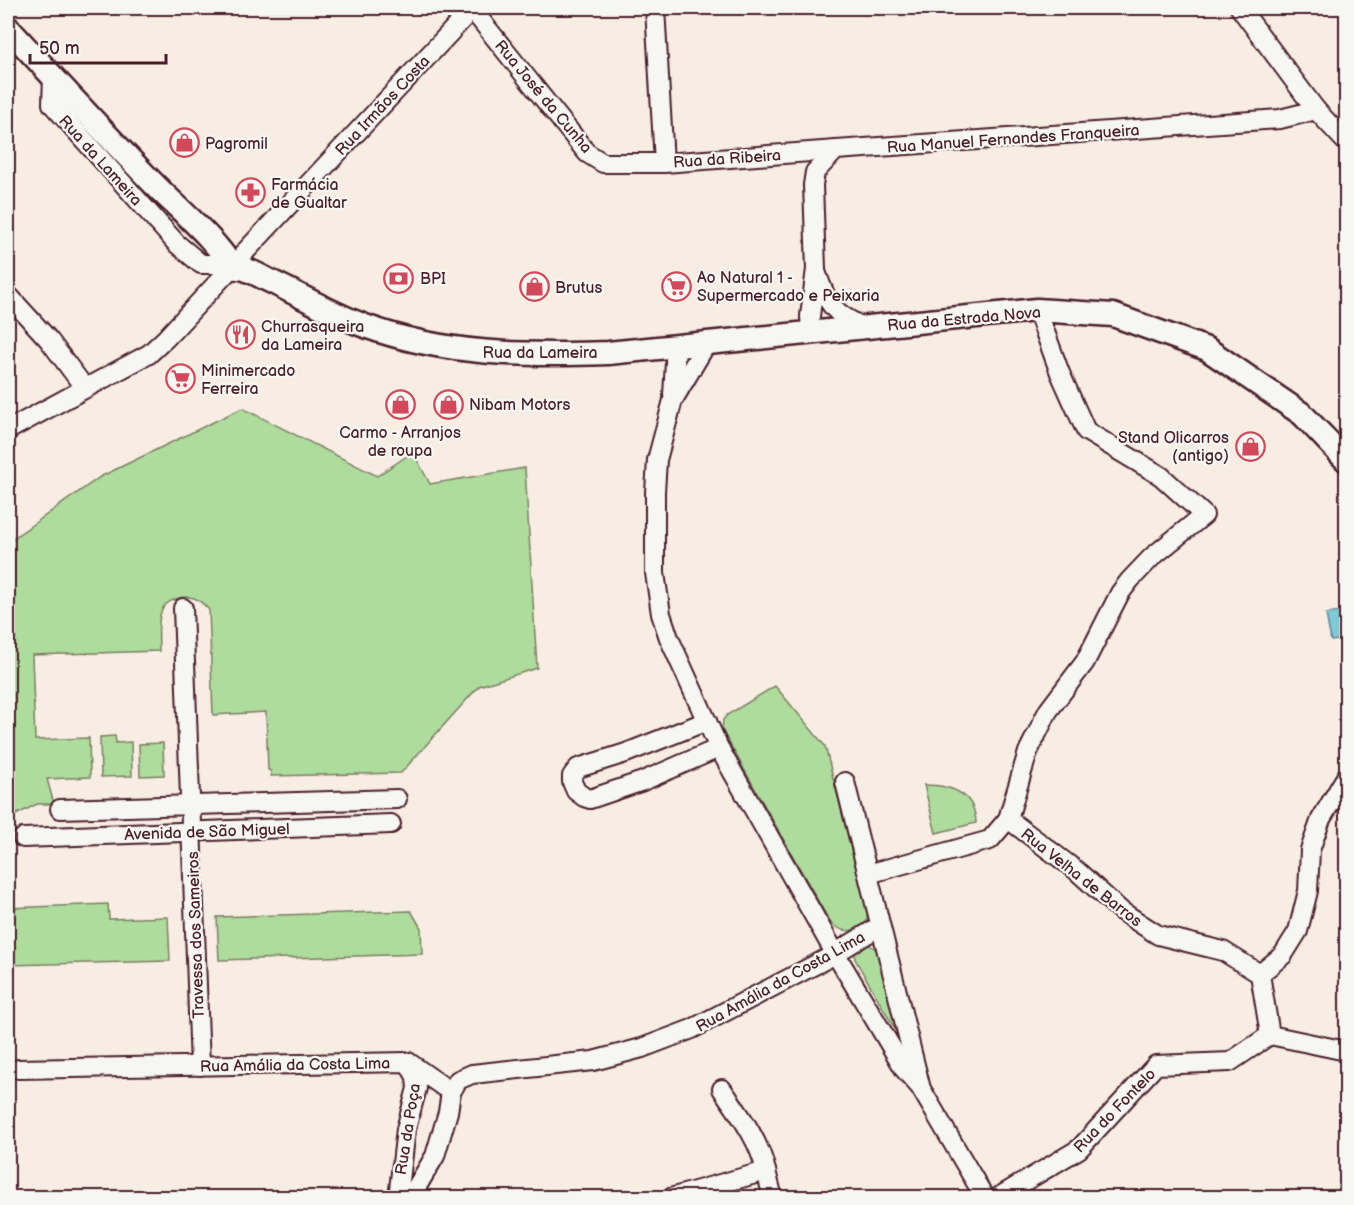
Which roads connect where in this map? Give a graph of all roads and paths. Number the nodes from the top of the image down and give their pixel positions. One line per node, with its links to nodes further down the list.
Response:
1 (472, 8): 9 (street, Rua José da Cunha); 10 (street, Rua Irmãos Costa)
2 (655, 8): 9 (street, Rua da Ribeira)
3 (1240, 8): 6 (street)
4 (8, 28): 5 (main road, Rua da Lameira)
5 (53, 77): 10 (main road, Rua da Lameira); 10 (street, Rua da Lameira)
6 (1316, 110): 7 (street); 8 (street, Rua Manuel Fernandes Franqueira)
7 (1347, 142)
8 (836, 150): 9 (street, Rua da Ribeira); 11 (street)
9 (664, 163)
10 (237, 261): 17 (main road, Rua da Lameira); 18 (street, Rua Irmãos Costa)
11 (816, 269): 14 (street); 15 (street)
12 (8, 295): 18 (street)
13 (1037, 310): 14 (main road, Rua da Estrada Nova); 21 (main road, Rua da Estrada Nova); 30 (street)
14 (863, 327): 15 (main road, Rua da Estrada Nova)
15 (818, 332): 16 (main road, Rua da Lameira)
16 (707, 343): 17 (main road, Rua da Lameira); 19 (street)
17 (676, 346): 19 (street)
18 (84, 387): 20 (street, Rua Irmãos Costa)
19 (673, 400): 23 (street)
20 (8, 430)
21 (1347, 460)
22 (183, 608): 28 (street, Travessa dos Sameiros)
23 (707, 721): 24 (street); 24 (street)
24 (721, 752): 36 (street)
25 (1347, 777): 37 (street)
26 (845, 782): 34 (street)
27 (397, 799): 28 (street, Avenida de São Miguel)
28 (192, 804): 29 (street, Avenida de São Miguel); 32 (street, Travessa dos Sameiros)
29 (60, 808)
30 (1008, 819): 34 (street); 37 (street, Rua Velha de Barros)
31 (391, 824): 32 (street, Avenida de São Miguel)
32 (192, 832): 33 (street, Avenida de São Miguel); 41 (street, Travessa dos Sameiros)
33 (23, 838)
34 (868, 874): 35 (street)
35 (880, 926): 36 (street, Rua Amália da Costa Lima); 43 (street)
36 (835, 953): 43 (street); 45 (street, Rua Amália da Costa Lima)
37 (1260, 974): 38 (street)
38 (1270, 1035): 39 (street); 52 (street, Rua do Fontelo)
39 (1347, 1052)
40 (408, 1062): 41 (street, Rua Amália da Costa Lima); 45 (street, Rua Amália da Costa Lima); 47 (street, Rua da Poça)
41 (200, 1066): 42 (street, Rua Amália da Costa Lima)
42 (18, 1069)
43 (920, 1087): 51 (street)
44 (722, 1089): 46 (street)
45 (451, 1092): 48 (street, Rua da Poça)
46 (766, 1171): 49 (street); 50 (street)
47 (398, 1197)
48 (410, 1197)
49 (670, 1197)
50 (773, 1197)
51 (985, 1197)
52 (996, 1197)

